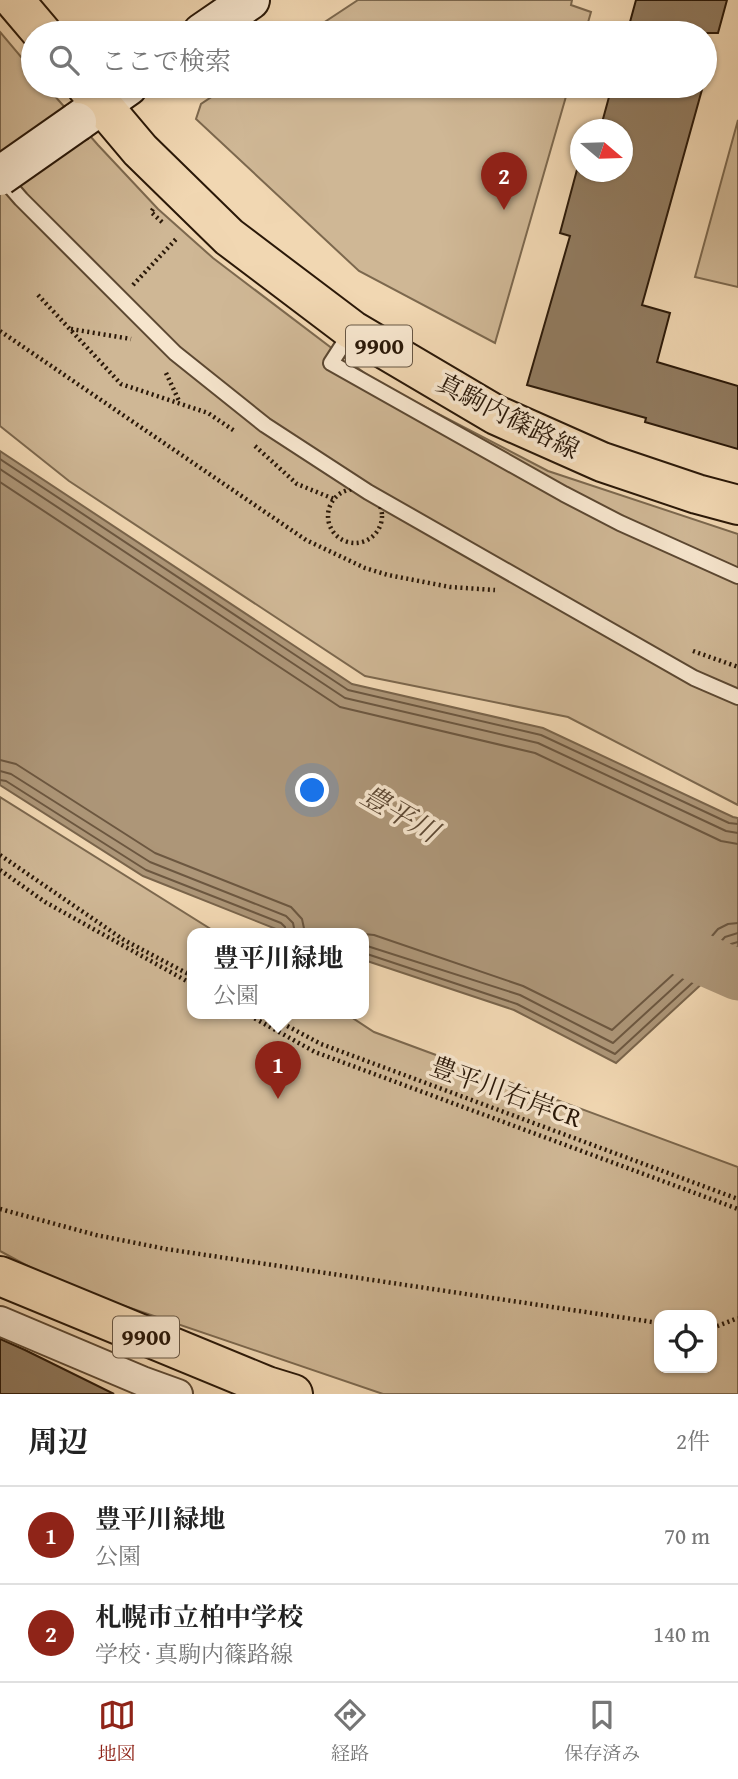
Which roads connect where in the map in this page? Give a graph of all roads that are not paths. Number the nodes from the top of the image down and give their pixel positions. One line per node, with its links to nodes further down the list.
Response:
1 (14, 0): 3 (main road)
2 (250, 0): 4 (main road)
3 (32, 21)
4 (219, 21)
5 (98, 99): 6 (main road, bridge); 7 (main road, 真駒内篠路線 / 9900)
6 (0, 175): 10 (lane)
7 (352, 330): 8 (main road, 真駒内篠路線 / 9900); 9 (lane)
8 (738, 505)
9 (738, 576)
10 (738, 697)
11 (0, 1276): 15 (main road, 9900)
12 (0, 1321): 13 (street)
13 (139, 1388): 14 (street)
14 (178, 1394)
15 (293, 1394)

